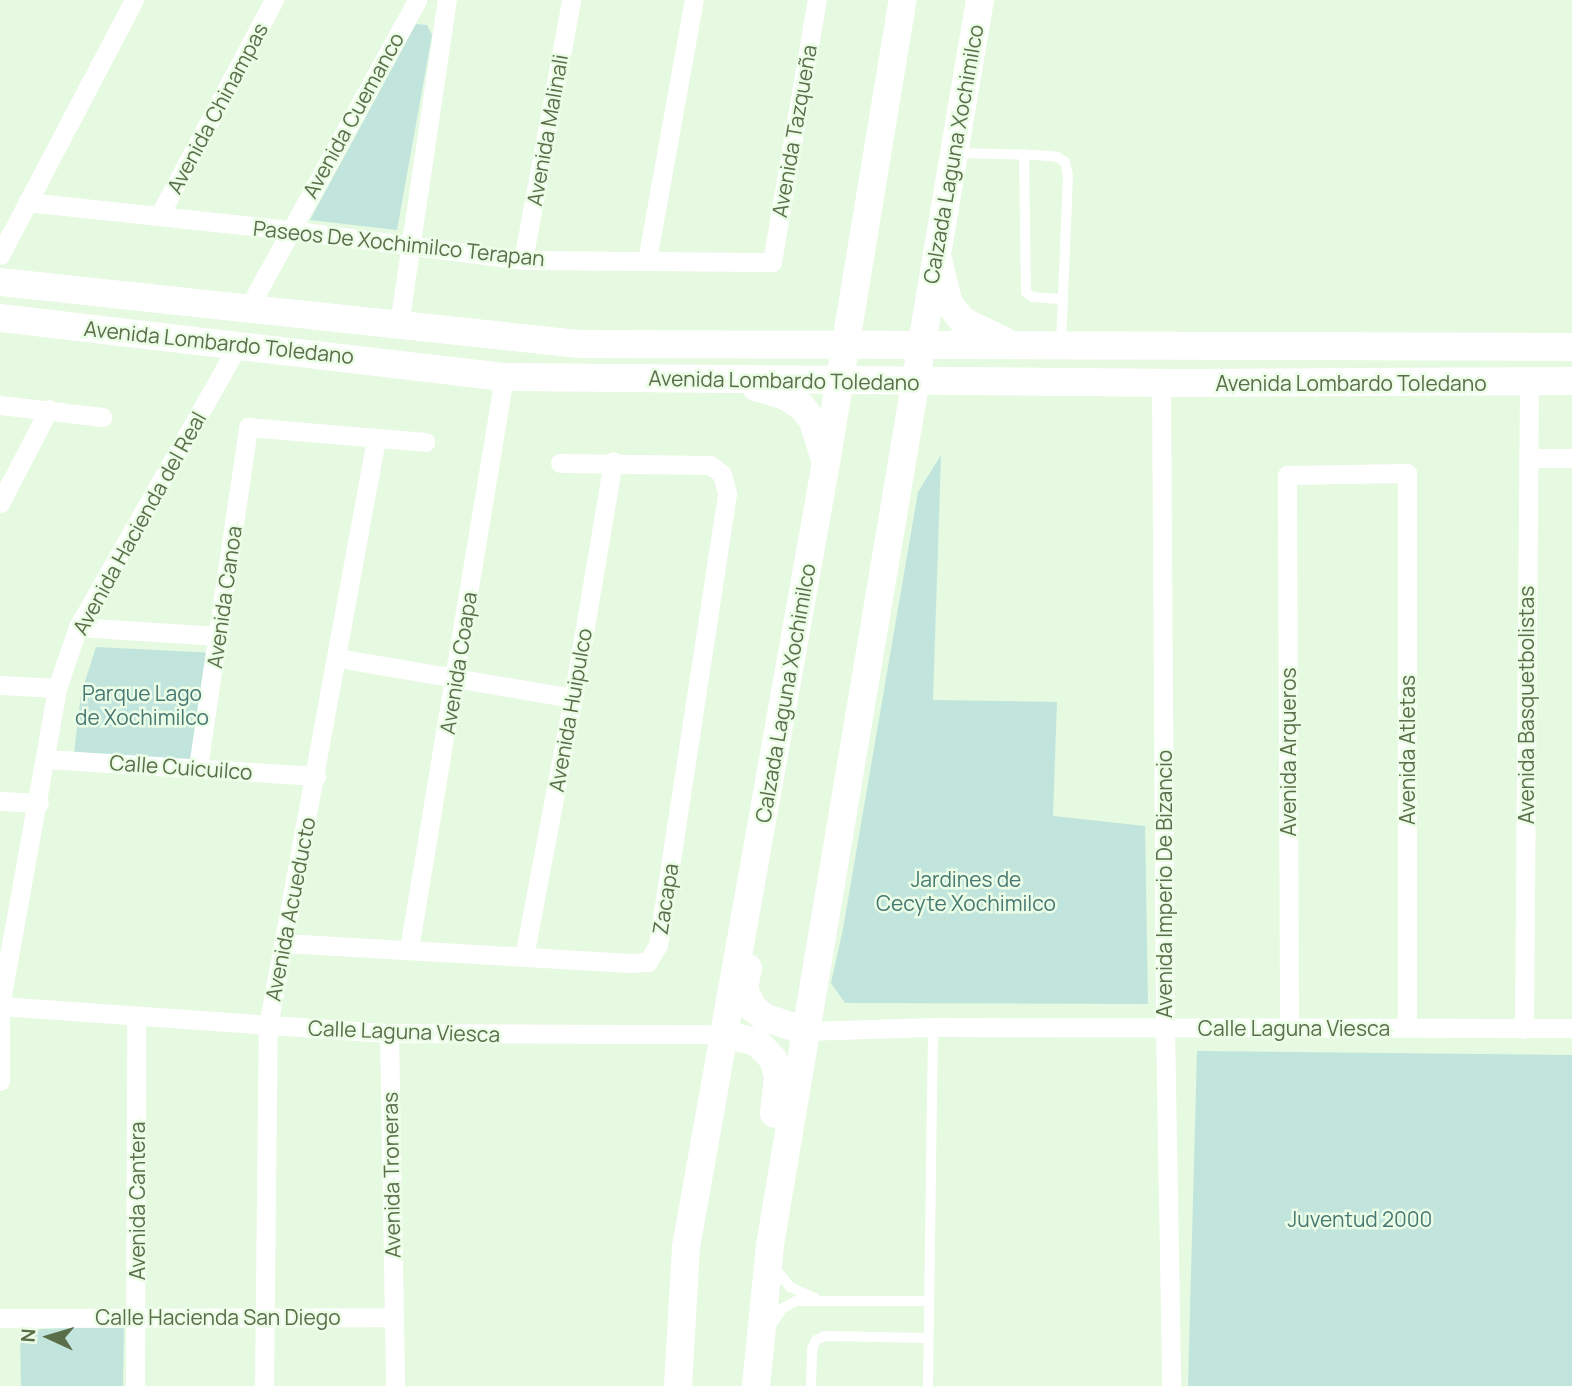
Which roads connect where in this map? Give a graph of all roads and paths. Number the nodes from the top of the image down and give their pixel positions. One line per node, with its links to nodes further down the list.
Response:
1 (134, 0): 12 (street)
2 (274, 0): 13 (street, Avenida Chinampas)
3 (417, 0): 14 (street, Avenida Cuemanco)
4 (447, 0): 15 (street)
5 (571, 0): 18 (street, Avenida Malinali)
6 (694, 0): 19 (street)
7 (817, 0): 20 (street, Avenida Tazqueña)
8 (904, 0): 27 (main road, Calzada Laguna Xochimilco)
9 (980, 0): 10 (main road, Calzada Laguna Xochimilco)
10 (953, 152): 11 (lane); 16 (main road, Calzada Laguna Xochimilco)
11 (1024, 154): 22 (lane); 22 (lane)
12 (27, 202): 13 (street, Paseos De Xochimilco Terapan); 17 (street)
13 (159, 216): 14 (street, Paseos De Xochimilco Terapan)
14 (289, 230): 15 (street, Paseos De Xochimilco Terapan); 23 (street, Avenida Cuemanco)
15 (409, 245): 18 (street, Paseos De Xochimilco Terapan); 25 (street)
16 (936, 249): 28 (main road, Calzada Laguna Xochimilco); 29 (main road)
17 (0, 255)
18 (523, 260): 19 (street, Paseos De Xochimilco Terapan)
19 (647, 260): 20 (street, Paseos De Xochimilco Terapan)
20 (772, 262)
21 (0, 282): 23 (main road, Avenida Lombardo Toledano)
22 (1063, 299): 30 (lane)
23 (249, 307): 25 (main road, Avenida Lombardo Toledano)
24 (0, 318): 26 (main road, Avenida Lombardo Toledano)
25 (399, 324): 27 (main road, Avenida Lombardo Toledano); 32 (main road)
26 (239, 344): 32 (main road, Avenida Lombardo Toledano); 52 (street, Avenida Hacienda del Real)
27 (846, 344): 28 (main road, Avenida Lombardo Toledano); 35 (main road, Calzada Laguna Xochimilco)
28 (920, 344): 29 (main road, Avenida Lombardo Toledano); 37 (main road, Calzada Laguna Xochimilco)
29 (1013, 344): 30 (main road, Avenida Lombardo Toledano)
30 (1061, 344): 31 (main road, Avenida Lombardo Toledano)
31 (1572, 346)
32 (376, 360): 33 (main road, Avenida Lombardo Toledano)
33 (504, 377): 34 (main road, Avenida Lombardo Toledano); 55 (street, Avenida Coapa)
34 (730, 379): 35 (main road, Avenida Lombardo Toledano); 49 (main road)
35 (840, 379): 37 (main road, Avenida Lombardo Toledano); 49 (main road, Calzada Laguna Xochimilco)
36 (1572, 379): 38 (main road, Avenida Lombardo Toledano)
37 (914, 381): 39 (main road, Avenida Lombardo Toledano); 78 (main road, Calzada Laguna Xochimilco)
38 (1535, 381): 39 (main road, Avenida Lombardo Toledano); 45 (street, Avenida Basquetbolistas)
39 (1161, 383): 73 (street, Avenida Imperio De Bizancio)
40 (0, 405): 41 (street)
41 (49, 409): 42 (street); 51 (street)
42 (102, 416)
43 (376, 439): 44 (street); 53 (street, Avenida Canoa); 54 (street, Avenida Acueducto)
44 (425, 442)
45 (1528, 458): 46 (street); 77 (street, Avenida Basquetbolistas)
46 (1572, 458)
47 (613, 461): 48 (street); 58 (street, Avenida Huipulco); 68 (street, Zacapa)
48 (560, 463)
49 (826, 463): 59 (main road, Calzada Laguna Xochimilco)
50 (1407, 473): 74 (street, Avenida Atletas); 75 (street, Avenida Arqueros)
51 (0, 503)
52 (78, 627): 53 (street); 57 (street, Avenida Hacienda del Real)
53 (218, 636): 61 (street, Avenida Canoa)
54 (338, 658): 55 (street); 62 (street, Avenida Acueducto)
55 (456, 678): 58 (street); 67 (street, Avenida Coapa)
56 (0, 685): 57 (street)
57 (57, 688): 60 (street, Avenida Hacienda del Real)
58 (573, 698): 68 (street, Avenida Huipulco)
59 (774, 758): 78 (main road); 80 (main road, Calzada Laguna Xochimilco)
60 (47, 759): 61 (street, Calle Cuicuilco); 64 (street, Avenida Hacienda del Real)
61 (198, 767): 62 (street, Calle Cuicuilco)
62 (316, 776): 66 (street, Avenida Acueducto)
63 (0, 800): 64 (street)
64 (39, 803): 65 (street, Avenida Hacienda del Real)
65 (8, 923): 69 (street, Avenida Hacienda del Real)
66 (284, 943): 67 (street, Zacapa); 71 (street, Avenida Acueducto)
67 (408, 949): 68 (street, Zacapa)
68 (524, 957)
69 (0, 1006): 70 (street, Calle Laguna Viesca); 81 (street, Avenida Hacienda del Real)
70 (136, 1017): 71 (street, Calle Laguna Viesca); 87 (street, Avenida Cantera)
71 (268, 1026): 79 (street, Calle Laguna Viesca); 86 (street, Avenida Acueducto)
72 (933, 1027): 73 (street, Calle Laguna Viesca); 78 (street, Calle Laguna Viesca); 85 (lane)
73 (1165, 1027): 75 (street, Calle Laguna Viesca); 99 (street, Avenida Imperio De Bizancio)
74 (1407, 1027): 75 (street, Calle Laguna Viesca); 77 (street, Calle Laguna Viesca)
75 (1289, 1028)
76 (1572, 1028): 77 (street, Calle Laguna Viesca)
77 (1524, 1029)
78 (805, 1031): 82 (main road, Calzada Laguna Xochimilco)
79 (389, 1033): 80 (street, Calle Laguna Viesca); 88 (street, Avenida Troneras)
80 (724, 1034): 83 (main road); 95 (main road, Calzada Laguna Xochimilco)
81 (0, 1081)
82 (770, 1245): 83 (main road, Calzada Laguna Xochimilco); 84 (lane)
83 (763, 1294): 91 (main road, Calzada Laguna Xochimilco)
84 (819, 1299): 85 (lane); 91 (lane)
85 (928, 1301): 90 (lane)
86 (266, 1316): 87 (street, Calle Hacienda San Diego); 88 (street, Calle Hacienda San Diego); 94 (street, Avenida Acueducto)
87 (137, 1317): 89 (street, Calle Hacienda San Diego); 93 (street, Avenida Cantera)
88 (393, 1317): 92 (street, Avenida Troneras)
89 (0, 1318)
90 (928, 1338): 97 (lane); 98 (lane)
91 (758, 1345): 96 (main road, Calzada Laguna Xochimilco)
92 (395, 1385)
93 (135, 1386)
94 (264, 1386)
95 (678, 1386)
96 (756, 1386)
97 (811, 1386)
98 (928, 1386)
99 (1171, 1386)

